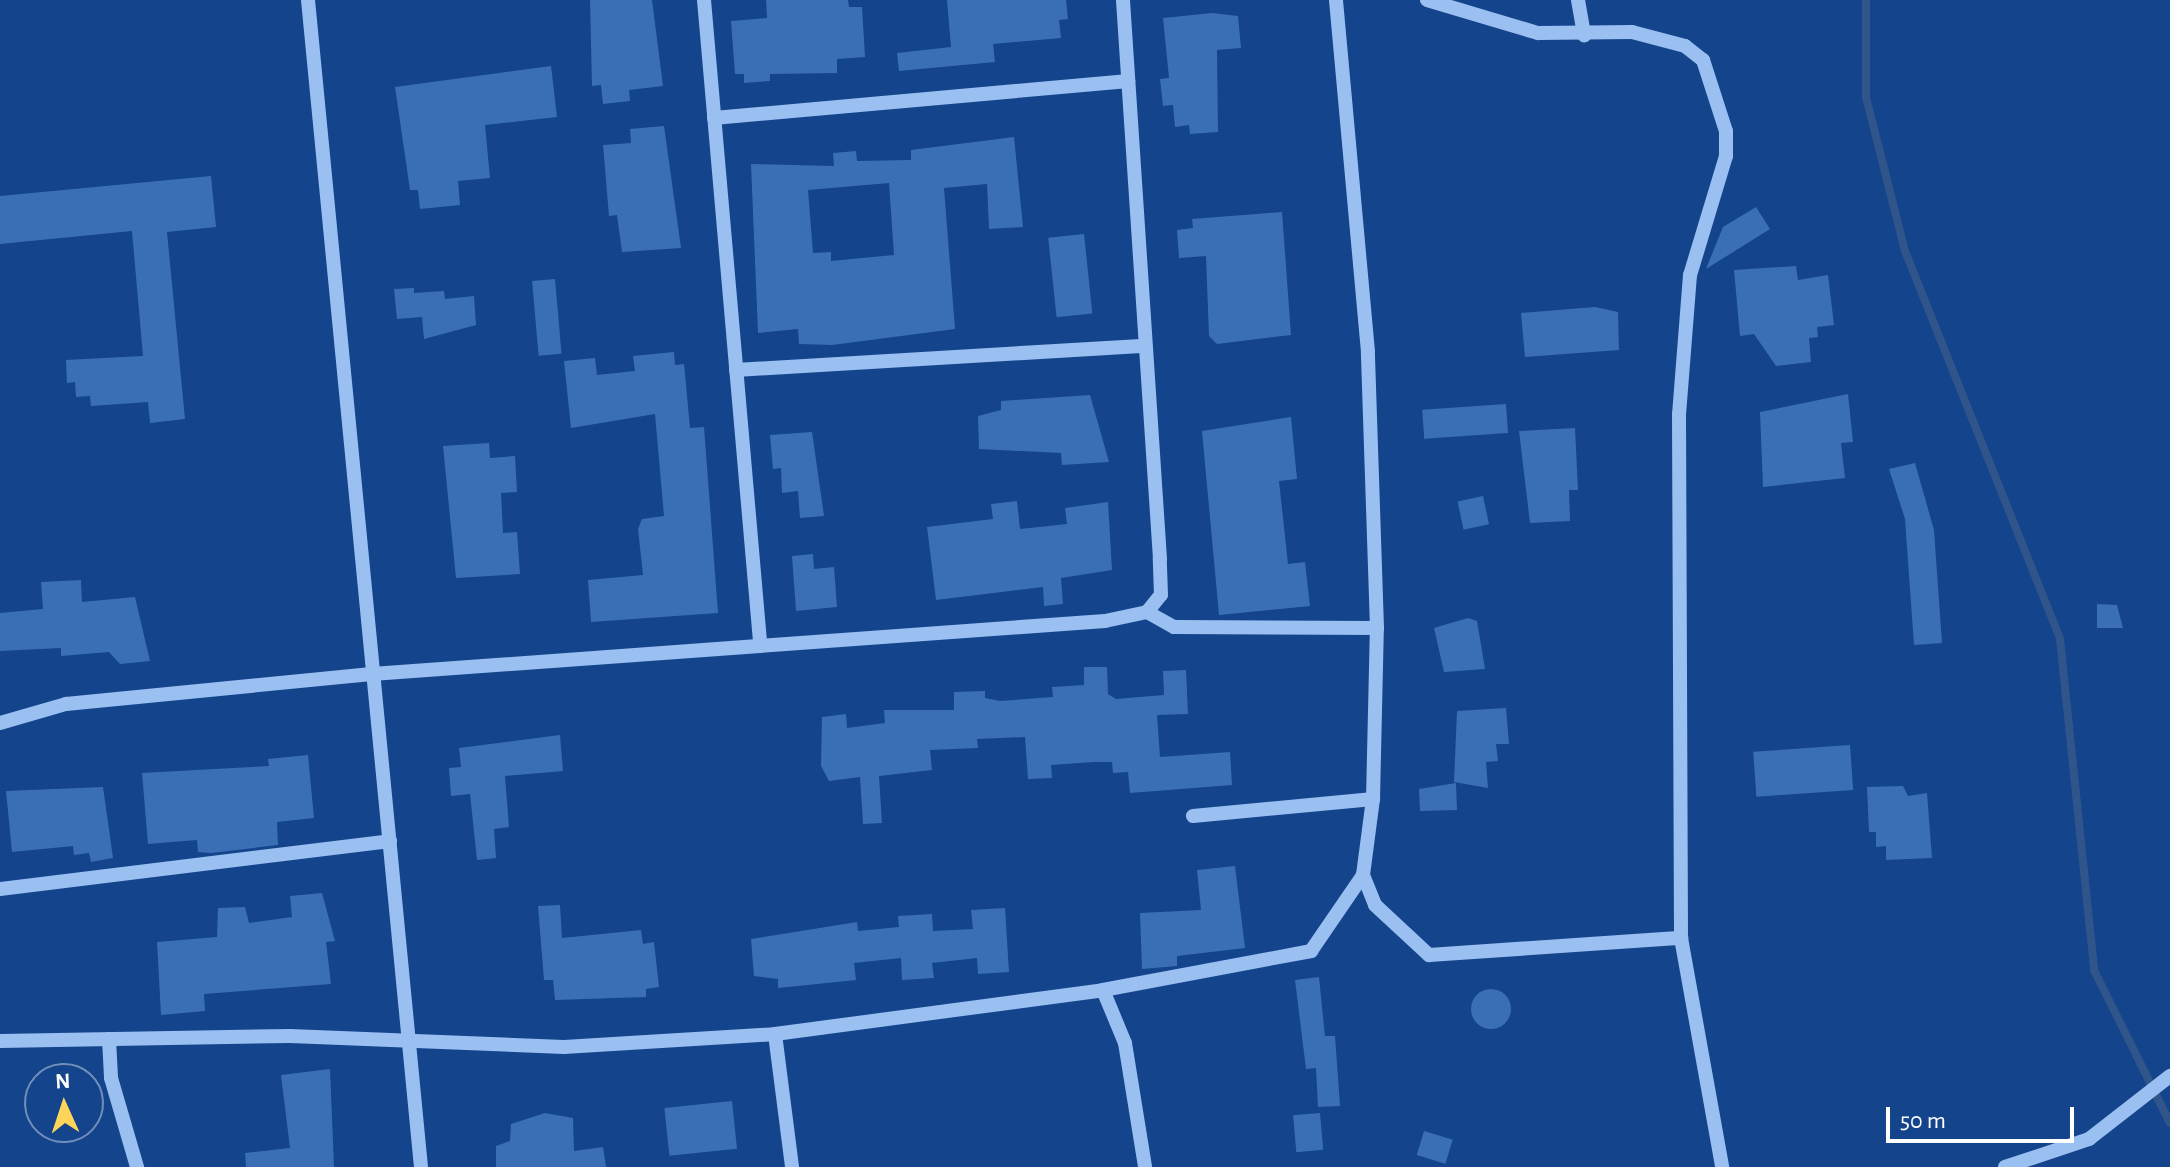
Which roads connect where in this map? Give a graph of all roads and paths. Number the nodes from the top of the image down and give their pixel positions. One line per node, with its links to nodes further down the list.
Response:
1 (308, 0): 15 (street)
2 (704, 0): 9 (street)
3 (1123, 0): 8 (street)
4 (1336, 0): 13 (street)
5 (1427, 0): 7 (street)
6 (1578, 0): 7 (street)
7 (1584, 35): 22 (street)
8 (1128, 81): 9 (street); 10 (street)
9 (714, 118): 11 (street)
10 (1145, 346): 11 (street); 12 (street)
11 (736, 370): 14 (street)
12 (1147, 612): 13 (street); 14 (street)
13 (1377, 628): 17 (street)
14 (760, 641): 15 (street)
15 (372, 674): 16 (street); 19 (street)
16 (0, 723)
17 (1373, 799): 18 (street); 20 (street)
18 (1193, 816)
19 (390, 841): 21 (street); 25 (street)
20 (1363, 875): 22 (street); 23 (street)
21 (0, 889)
22 (1681, 938): 33 (street)
23 (1103, 990): 24 (street); 32 (street)
24 (775, 1034): 25 (street); 31 (street)
25 (412, 1038): 26 (street); 30 (street)
26 (109, 1039): 27 (street); 29 (street)
27 (0, 1041)
28 (2170, 1076): 34 (street)
29 (137, 1167)
30 (421, 1167)
31 (792, 1167)
32 (1145, 1167)
33 (1722, 1167)
34 (2005, 1167)

